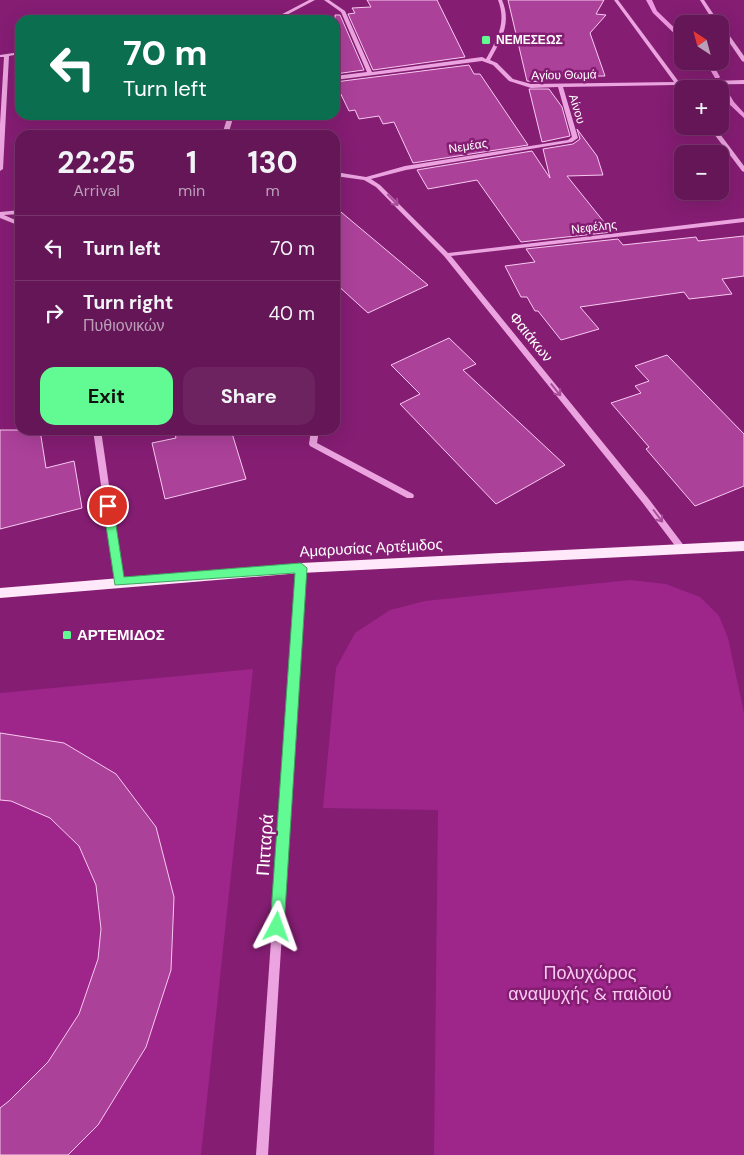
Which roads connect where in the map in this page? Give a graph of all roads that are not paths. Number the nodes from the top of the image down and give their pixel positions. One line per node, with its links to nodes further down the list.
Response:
1 (313, 0): 6 (street)
2 (326, 0): 14 (street)
3 (500, 0): 12 (street)
4 (616, 0): 16 (street)
5 (702, 0): 7 (street)
6 (283, 15)
7 (712, 15)
8 (729, 39): 13 (street)
9 (15, 54): 10 (street)
10 (7, 55): 11 (street); 23 (street)
11 (0, 56)
12 (488, 60): 14 (street); 20 (street, Αγίου Θωμά)
13 (744, 60)
14 (370, 73): 15 (street)
15 (340, 77)
16 (676, 80)
17 (674, 82): 20 (street, Αγίου Θωμά)
18 (729, 82): 19 (street, Αγίου Θωμά)
19 (744, 82)
20 (560, 86): 22 (street, Αίνου)
21 (718, 135): 24 (street)
22 (574, 138): 26 (street, Νεμέας)
23 (0, 169)
24 (744, 170)
25 (340, 175): 26 (street, Φαιάκων)
26 (366, 179): 31 (street, Φαιάκων, one-way to 31)
27 (15, 213): 28 (street)
28 (0, 215): 30 (street)
29 (744, 220): 31 (street, Νεφέλης)
30 (15, 222)
31 (446, 255): 36 (street, Φαιάκων, one-way to 36)
32 (98, 435): 38 (street)
33 (314, 435): 34 (street)
34 (410, 496)
35 (744, 546): 36 (main road, Αμαρυσίας Αρτέμιδος)
36 (682, 549): 37 (main road, Αμαρυσίας Αρτέμιδος)
37 (301, 568): 38 (main road, Αμαρυσίας Αρτέμιδος); 40 (street, Πιτταρά)
38 (119, 582): 39 (main road, Αμαρυσίας Αρτέμιδος)
39 (0, 592)
40 (262, 1155)

